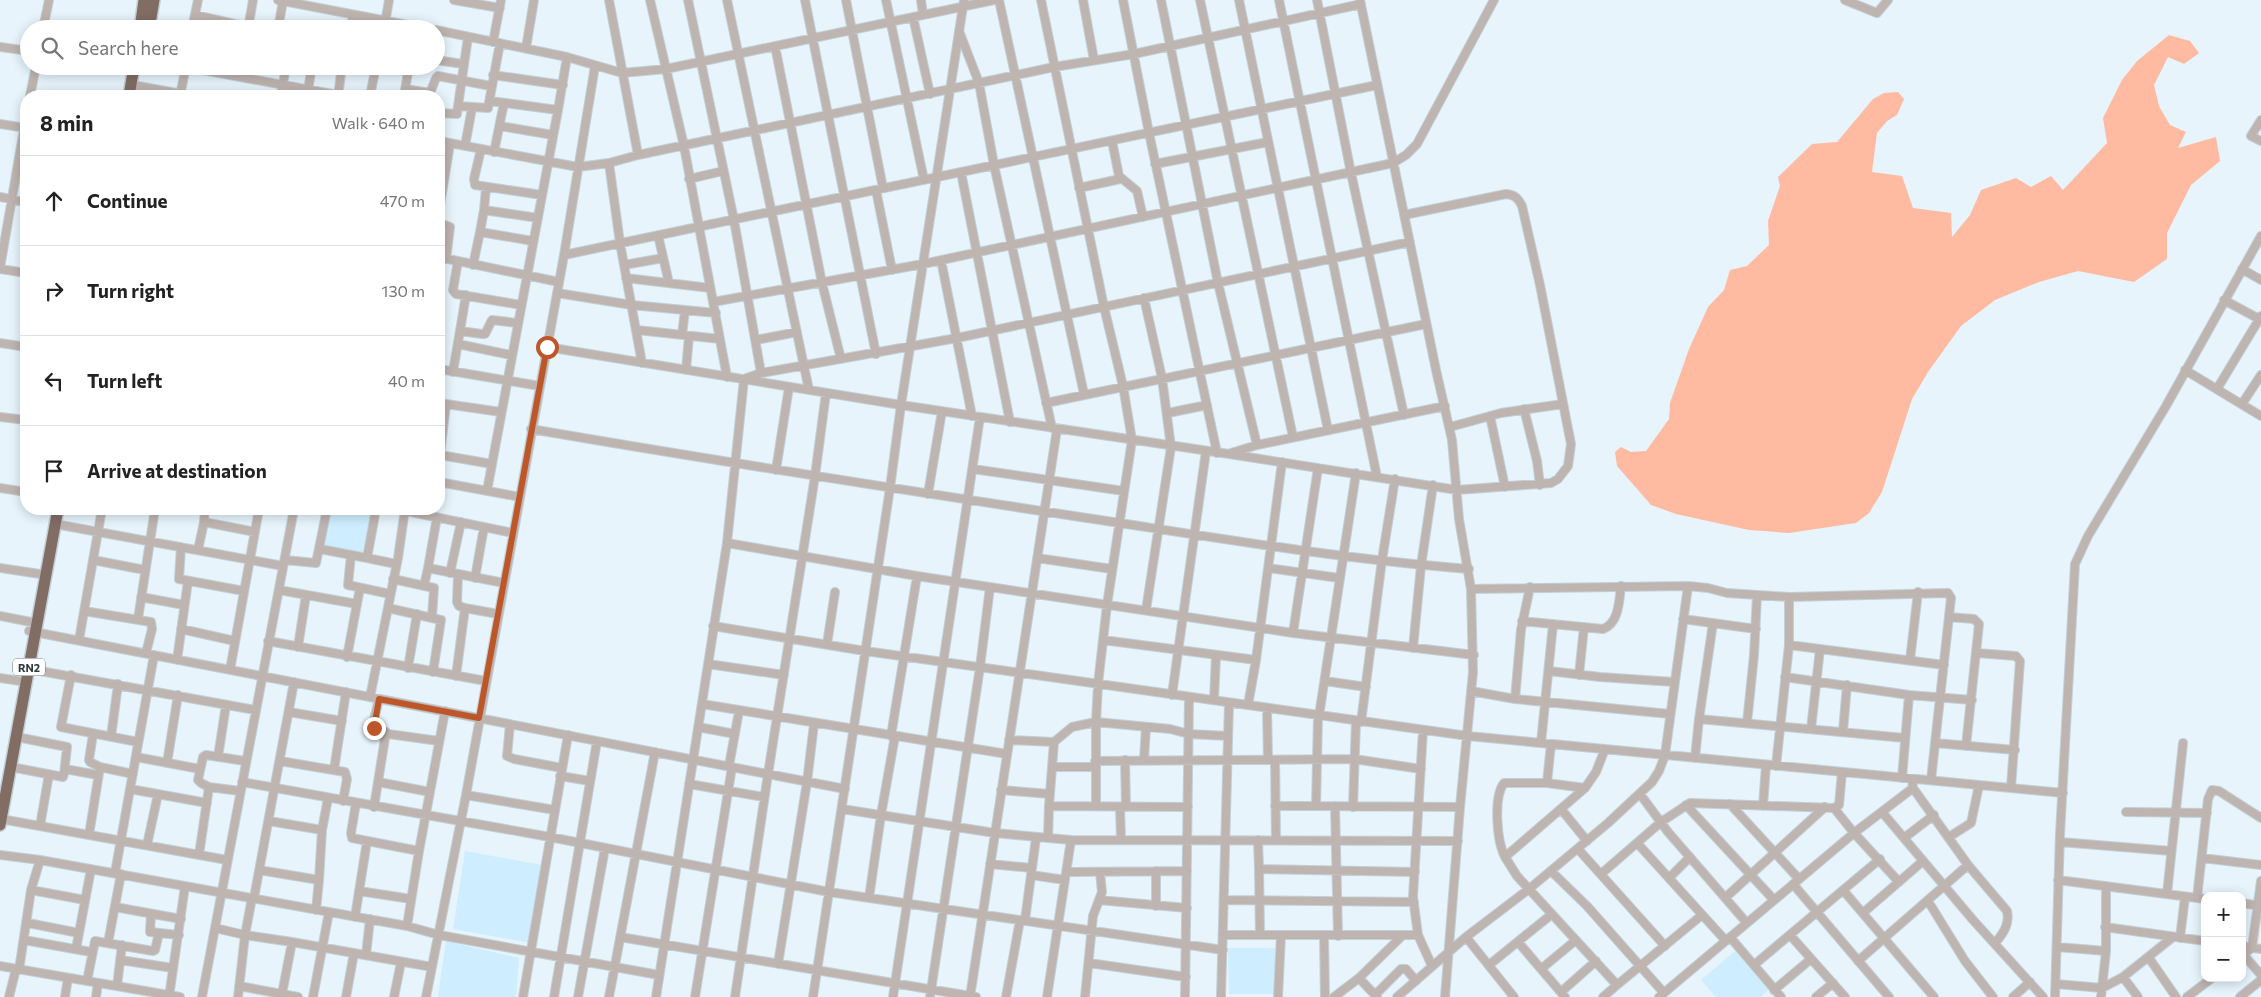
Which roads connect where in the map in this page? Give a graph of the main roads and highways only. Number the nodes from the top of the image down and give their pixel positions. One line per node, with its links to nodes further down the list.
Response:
1 (144, 0): 3 (highway)
2 (154, 0): 4 (highway)
3 (141, 20)
4 (151, 20)
5 (133, 75): 7 (highway)
6 (135, 75): 8 (highway)
7 (130, 90)
8 (137, 90)
9 (50, 515): 11 (highway, RN2)
10 (57, 515): 11 (highway, RN2)
11 (32, 628): 12 (highway, RN2); 13 (highway, RN2)
12 (0, 790)
13 (1, 822)

